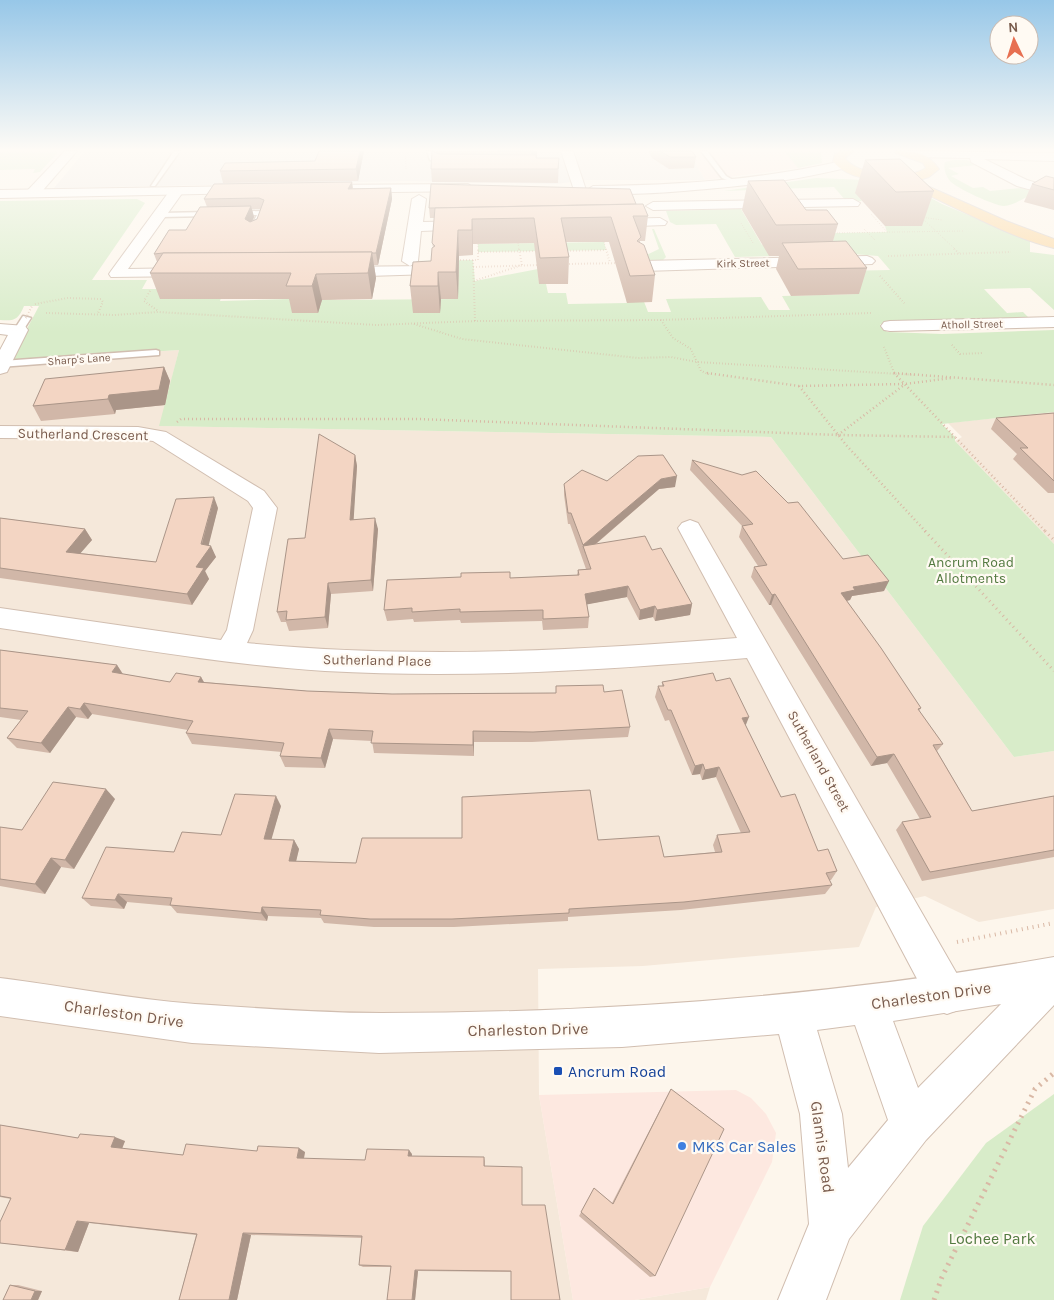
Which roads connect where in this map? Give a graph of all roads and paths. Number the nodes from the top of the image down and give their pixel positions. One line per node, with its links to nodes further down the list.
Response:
1 (163, 212): 7 (street)
2 (417, 212): 11 (street)
3 (655, 212): 9 (street)
4 (734, 212): 36 (path)
5 (974, 212): 23 (main road)
6 (1009, 212): 15 (main road)
7 (161, 215): 13 (lane); 47 (street)
8 (921, 217): 16 (path)
9 (593, 223)
10 (482, 225): 11 (street)
11 (415, 226): 34 (street)
12 (864, 229): 17 (path)
13 (254, 230)
14 (971, 230): 16 (path)
15 (1054, 230)
16 (936, 231): 17 (path); 32 (path)
17 (868, 232): 18 (path); 19 (path)
18 (832, 233)
19 (875, 240)
20 (604, 242): 24 (path)
21 (478, 244): 29 (path)
22 (518, 244): 30 (path)
23 (1054, 244)
24 (606, 250): 28 (path); 38 (path)
25 (672, 250): 41 (street)
26 (538, 251): 30 (path)
27 (557, 251): 28 (path)
28 (566, 251): 37 (path)
29 (478, 252): 30 (path); 33 (path)
30 (520, 252): 42 (path)
31 (1012, 252): 32 (path)
32 (959, 254): 35 (path)
33 (473, 260): 34 (path); 44 (path)
34 (410, 261)
35 (867, 261): 36 (street, Kirk Street); 49 (path)
36 (765, 263): 41 (street, Kirk Street)
37 (569, 264): 38 (path); 40 (path)
38 (610, 264): 43 (path)
39 (541, 265): 42 (path)
40 (560, 265)
41 (678, 265): 43 (street, Kirk Street)
42 (522, 266): 44 (path); 48 (path)
43 (644, 266)
44 (473, 267): 48 (path)
45 (427, 271): 46 (street)
46 (322, 272)
47 (202, 273)
48 (474, 281): 55 (path)
49 (911, 312)
50 (39, 313): 51 (path)
51 (98, 313): 53 (path, bridge); 57 (path)
52 (873, 313): 54 (path)
53 (23, 318): 59 (street); 64 (street, Sharp's Lane)
54 (661, 320): 55 (path); 63 (path)
55 (475, 321): 57 (path)
56 (1054, 322): 58 (street, Atholl Street)
57 (410, 323): 63 (path)
58 (890, 326): 65 (path)
59 (0, 329)
60 (947, 340): 62 (path)
61 (156, 353): 64 (lane, Sharp's Lane)
62 (982, 353)
63 (697, 362): 65 (path); 69 (path)
64 (1, 366)
65 (894, 373): 66 (path); 67 (path)
66 (960, 377): 67 (path); 68 (path)
67 (905, 384): 69 (path); 71 (path); 73 (path)
68 (1054, 385)
69 (799, 386): 71 (path)
70 (0, 432): 72 (street, Sutherland Crescent)
71 (838, 435): 72 (path); 73 (path); 79 (path)
72 (159, 436): 78 (street, Sutherland Crescent)
73 (955, 438): 75 (path)
74 (690, 528): 77 (street, Sutherland Street)
75 (1054, 540)
76 (0, 618): 78 (street, Sutherland Place)
77 (756, 647): 78 (street, Sutherland Place); 81 (street, Sutherland Street)
78 (228, 652)
79 (1054, 671)
80 (1054, 923): 81 (path)
81 (922, 949): 83 (street, Sutherland Street)
82 (1054, 977): 83 (street, Charleston Drive); 88 (street, Glamis Road)
83 (948, 995): 85 (street, Charleston Drive)
84 (0, 996): 86 (street, Charleston Drive)
85 (867, 1004): 86 (street, Charleston Drive); 88 (street)
86 (793, 1013): 89 (street, Glamis Road)
87 (1054, 1073): 91 (path)
88 (912, 1125): 89 (street, Glamis Road)
89 (832, 1224): 90 (street, Glamis Road)
90 (802, 1300)
91 (934, 1300)

